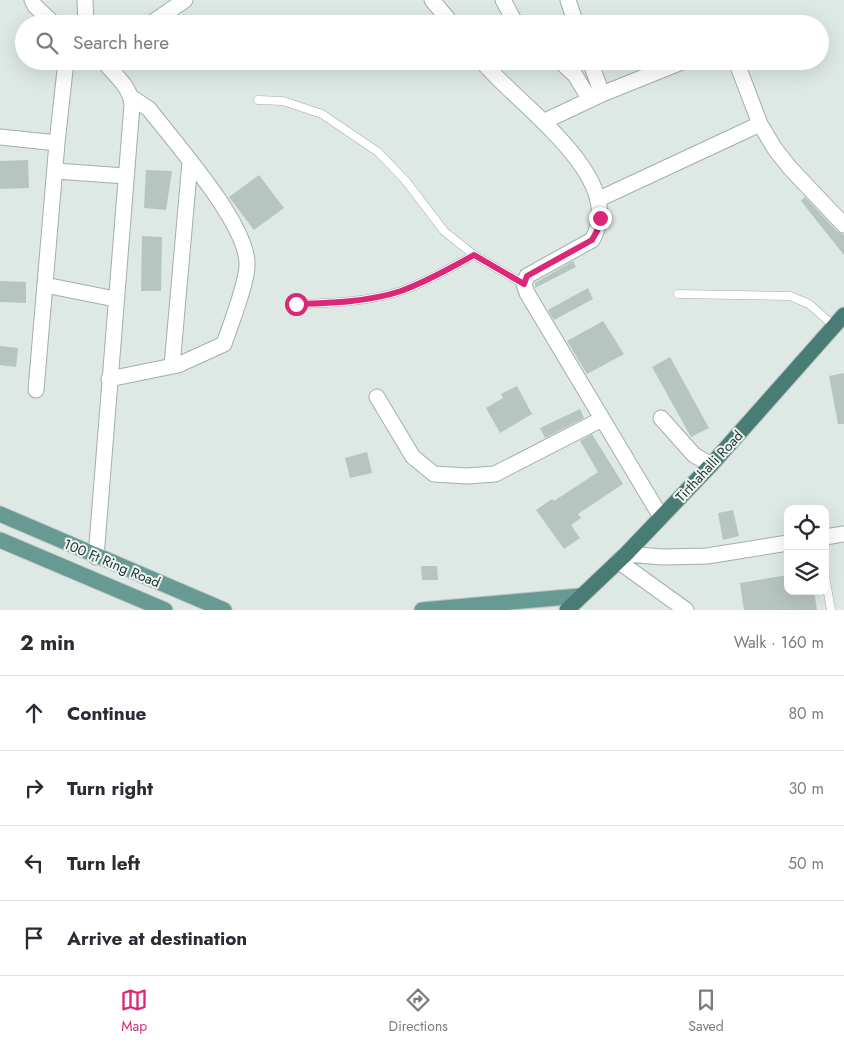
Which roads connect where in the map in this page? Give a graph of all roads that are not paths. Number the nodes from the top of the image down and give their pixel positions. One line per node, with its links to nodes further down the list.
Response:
1 (32, 0): 7 (street)
2 (85, 0): 8 (street)
3 (185, 0): 9 (street)
4 (432, 0): 10 (street)
5 (503, 0): 11 (street)
6 (568, 0): 12 (street)
7 (44, 15)
8 (86, 15)
9 (163, 15)
10 (444, 15)
11 (511, 15)
12 (573, 15)
13 (65, 70): 26 (street)
14 (110, 70): 20 (street)
15 (489, 70): 23 (street)
16 (570, 70): 21 (street)
17 (592, 70): 21 (street)
18 (662, 70): 21 (street)
19 (739, 70): 24 (street)
20 (132, 97): 27 (street); 29 (street)
21 (596, 97): 23 (street)
22 (258, 100): 32 (lane)
23 (543, 122): 30 (street)
24 (760, 124): 30 (street); 31 (street)
25 (0, 137): 26 (street)
26 (57, 143): 28 (street)
27 (190, 162): 39 (street); 39 (street)
28 (56, 171): 29 (street); 34 (street)
29 (125, 176): 36 (street)
30 (599, 199): 33 (street)
31 (844, 225)
32 (474, 255): 33 (lane); 37 (lane)
33 (524, 284): 44 (street)
34 (45, 285): 36 (street); 41 (street)
35 (678, 294): 38 (lane)
36 (115, 300): 40 (street)
37 (296, 304)
38 (839, 320): 45 (highway, Tirthahalli Road)
39 (172, 366): 40 (street)
40 (110, 379): 52 (street)
41 (36, 390)
42 (377, 397): 44 (street)
43 (661, 418): 45 (street)
44 (602, 419): 47 (street)
45 (711, 465): 47 (highway, Tirthahalli Road)
46 (0, 514): 52 (main road, 100 Ft Ring Road)
47 (661, 517): 53 (highway, Tirthahalli Road)
48 (844, 534): 49 (street)
49 (829, 536)
50 (0, 540): 56 (main road, 100 Ft Ring Road)
51 (784, 544): 53 (street)
52 (96, 557): 57 (main road, 100 Ft Ring Road)
53 (622, 557): 55 (highway, Tirthahalli Road); 60 (street)
54 (828, 595): 61 (lane)
55 (579, 596): 58 (main road); 59 (highway, Tirthahalli Road)
56 (165, 610)
57 (224, 610)
58 (422, 610)
59 (567, 610)
60 (686, 610)
61 (831, 610)

